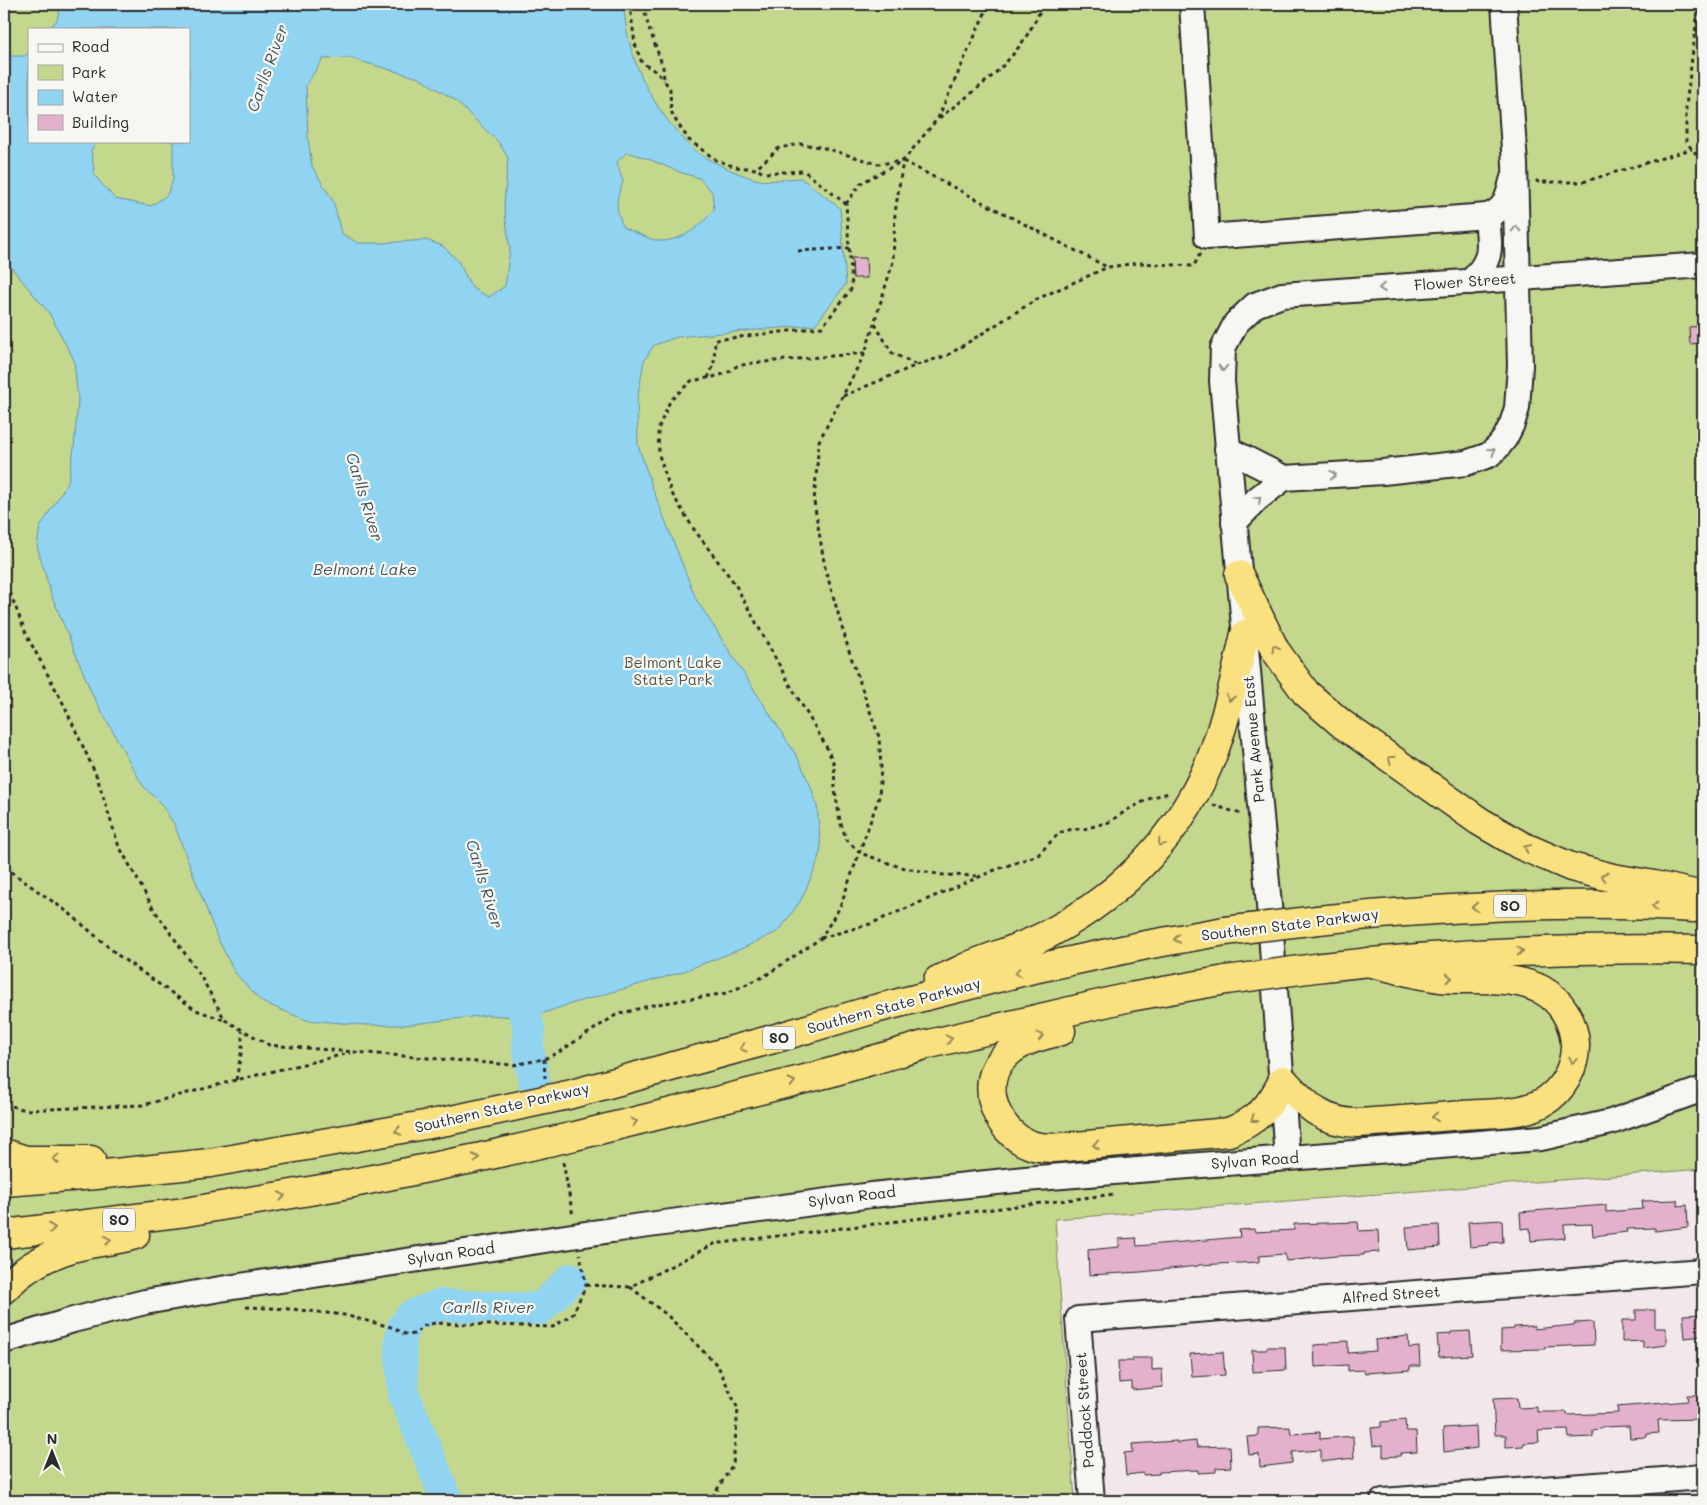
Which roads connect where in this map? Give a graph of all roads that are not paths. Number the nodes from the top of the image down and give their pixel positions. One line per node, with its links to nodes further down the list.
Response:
1 (1192, 4): 4 (street)
2 (1504, 4): 3 (street)
3 (1515, 160): 4 (street); 6 (street, one-way to 3)
4 (1486, 216): 7 (street)
5 (1703, 265): 6 (street, Flower Street)
6 (1517, 278): 7 (street, Flower Street); 10 (street, one-way to 6)
7 (1470, 282): 8 (street, Flower Street, one-way to 8)
8 (1236, 323): 9 (street, Park Avenue East, one-way to 9)
9 (1228, 449): 10 (street); 11 (street, Park Avenue East)
10 (1284, 478): 11 (street, one-way to 10)
11 (1234, 523): 12 (street, Park Avenue East)
12 (1240, 575): 13 (street, Park Avenue East); 14 (highway, one-way to 12)
13 (1245, 634): 19 (highway, one-way to 19); 20 (street, Park Avenue East)
14 (1703, 896)
15 (1703, 908): 19 (highway, Southern State Parkway / SO, one-way to 19, bridge)
16 (1703, 950): 17 (highway, SO, one-way to 16)
17 (1367, 962): 18 (highway, SO, bridge); 20 (highway, one-way to 20)
18 (1130, 997): 20 (highway, one-way to 18); 26 (highway, SO, one-way to 18)
19 (875, 1009): 24 (highway, Southern State Parkway / SO, one-way to 24)
20 (1283, 1080): 23 (street, Park Avenue East)
21 (1703, 1089): 23 (street, Sylvan Road)
22 (4, 1154): 24 (highway, one-way to 22)
23 (1287, 1158): 31 (street, Sylvan Road, bridge)
24 (210, 1163): 25 (highway, Southern State Parkway / SO)
25 (4, 1182)
26 (234, 1204): 27 (highway, SO, one-way to 26); 29 (highway, one-way to 26)
27 (4, 1234)
28 (1703, 1271): 30 (street, Alfred Street)
29 (4, 1289)
30 (1078, 1319): 33 (street, Paddock Street)
31 (4, 1341)
32 (1703, 1476): 34 (street)
33 (1092, 1501)
34 (1383, 1501)

